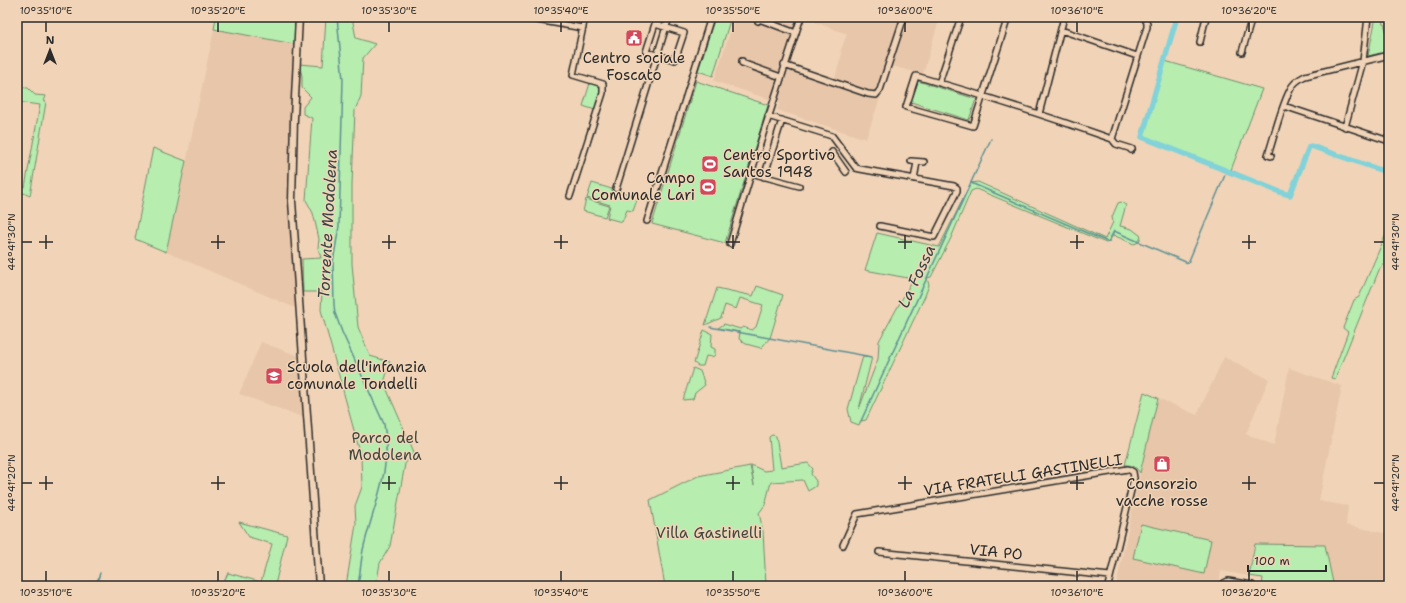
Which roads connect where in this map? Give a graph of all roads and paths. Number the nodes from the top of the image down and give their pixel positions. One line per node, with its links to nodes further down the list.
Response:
1 (299, 17): 60 (street)
2 (520, 17): 17 (street)
3 (586, 17): 17 (street)
4 (669, 17): 16 (street)
5 (712, 17): 53 (street)
6 (801, 17): 19 (street)
7 (904, 17): 27 (street)
8 (960, 17): 29 (street)
9 (1008, 17): 30 (street)
10 (1064, 17): 18 (street)
11 (1144, 17): 24 (street)
12 (1206, 17): 20 (street)
13 (1252, 17): 21 (street)
14 (1368, 17): 26 (street)
15 (758, 21): 19 (street)
16 (666, 27): 23 (street); 23 (street); 23 (street)
17 (584, 28): 52 (street)
18 (1061, 30): 24 (street); 32 (street)
19 (796, 32): 27 (street)
20 (1200, 42)
21 (1242, 52)
22 (1389, 54): 26 (street)
23 (658, 55): 51 (street)
24 (1137, 56): 36 (street)
25 (742, 61): 28 (street)
26 (1364, 61): 31 (street); 35 (street)
27 (784, 66): 28 (street)
28 (781, 77): 33 (street)
29 (939, 83): 30 (street); 30 (street)
30 (983, 96): 32 (street)
31 (1284, 106): 35 (street); 41 (street)
32 (1039, 114): 36 (street)
33 (768, 116): 34 (street); 47 (street)
34 (782, 120): 40 (street); 48 (street)
35 (1345, 127): 37 (street)
36 (1112, 139): 38 (street)
37 (1389, 141)
38 (1131, 150)
39 (832, 152): 43 (street)
40 (846, 154): 43 (street); 49 (street)
41 (1271, 156)
42 (911, 160): 44 (street)
43 (838, 161): 46 (street)
44 (917, 162): 45 (street); 49 (street)
45 (924, 162)
46 (846, 172)
47 (751, 173): 48 (street); 55 (street)
48 (764, 176): 50 (street)
49 (914, 179): 54 (street)
50 (798, 186)
51 (616, 189)
52 (570, 196)
53 (647, 221)
54 (880, 226)
55 (730, 244)
56 (843, 545): 58 (street, VIA FRATELLI GASTINELLI)
57 (879, 552): 58 (street, VIA PO)
58 (1110, 576): 61 (street, VIA FRATELLI GASTINELLI)
59 (1252, 585): 62 (street)
60 (320, 586)
61 (1108, 586)
62 (1223, 586)

